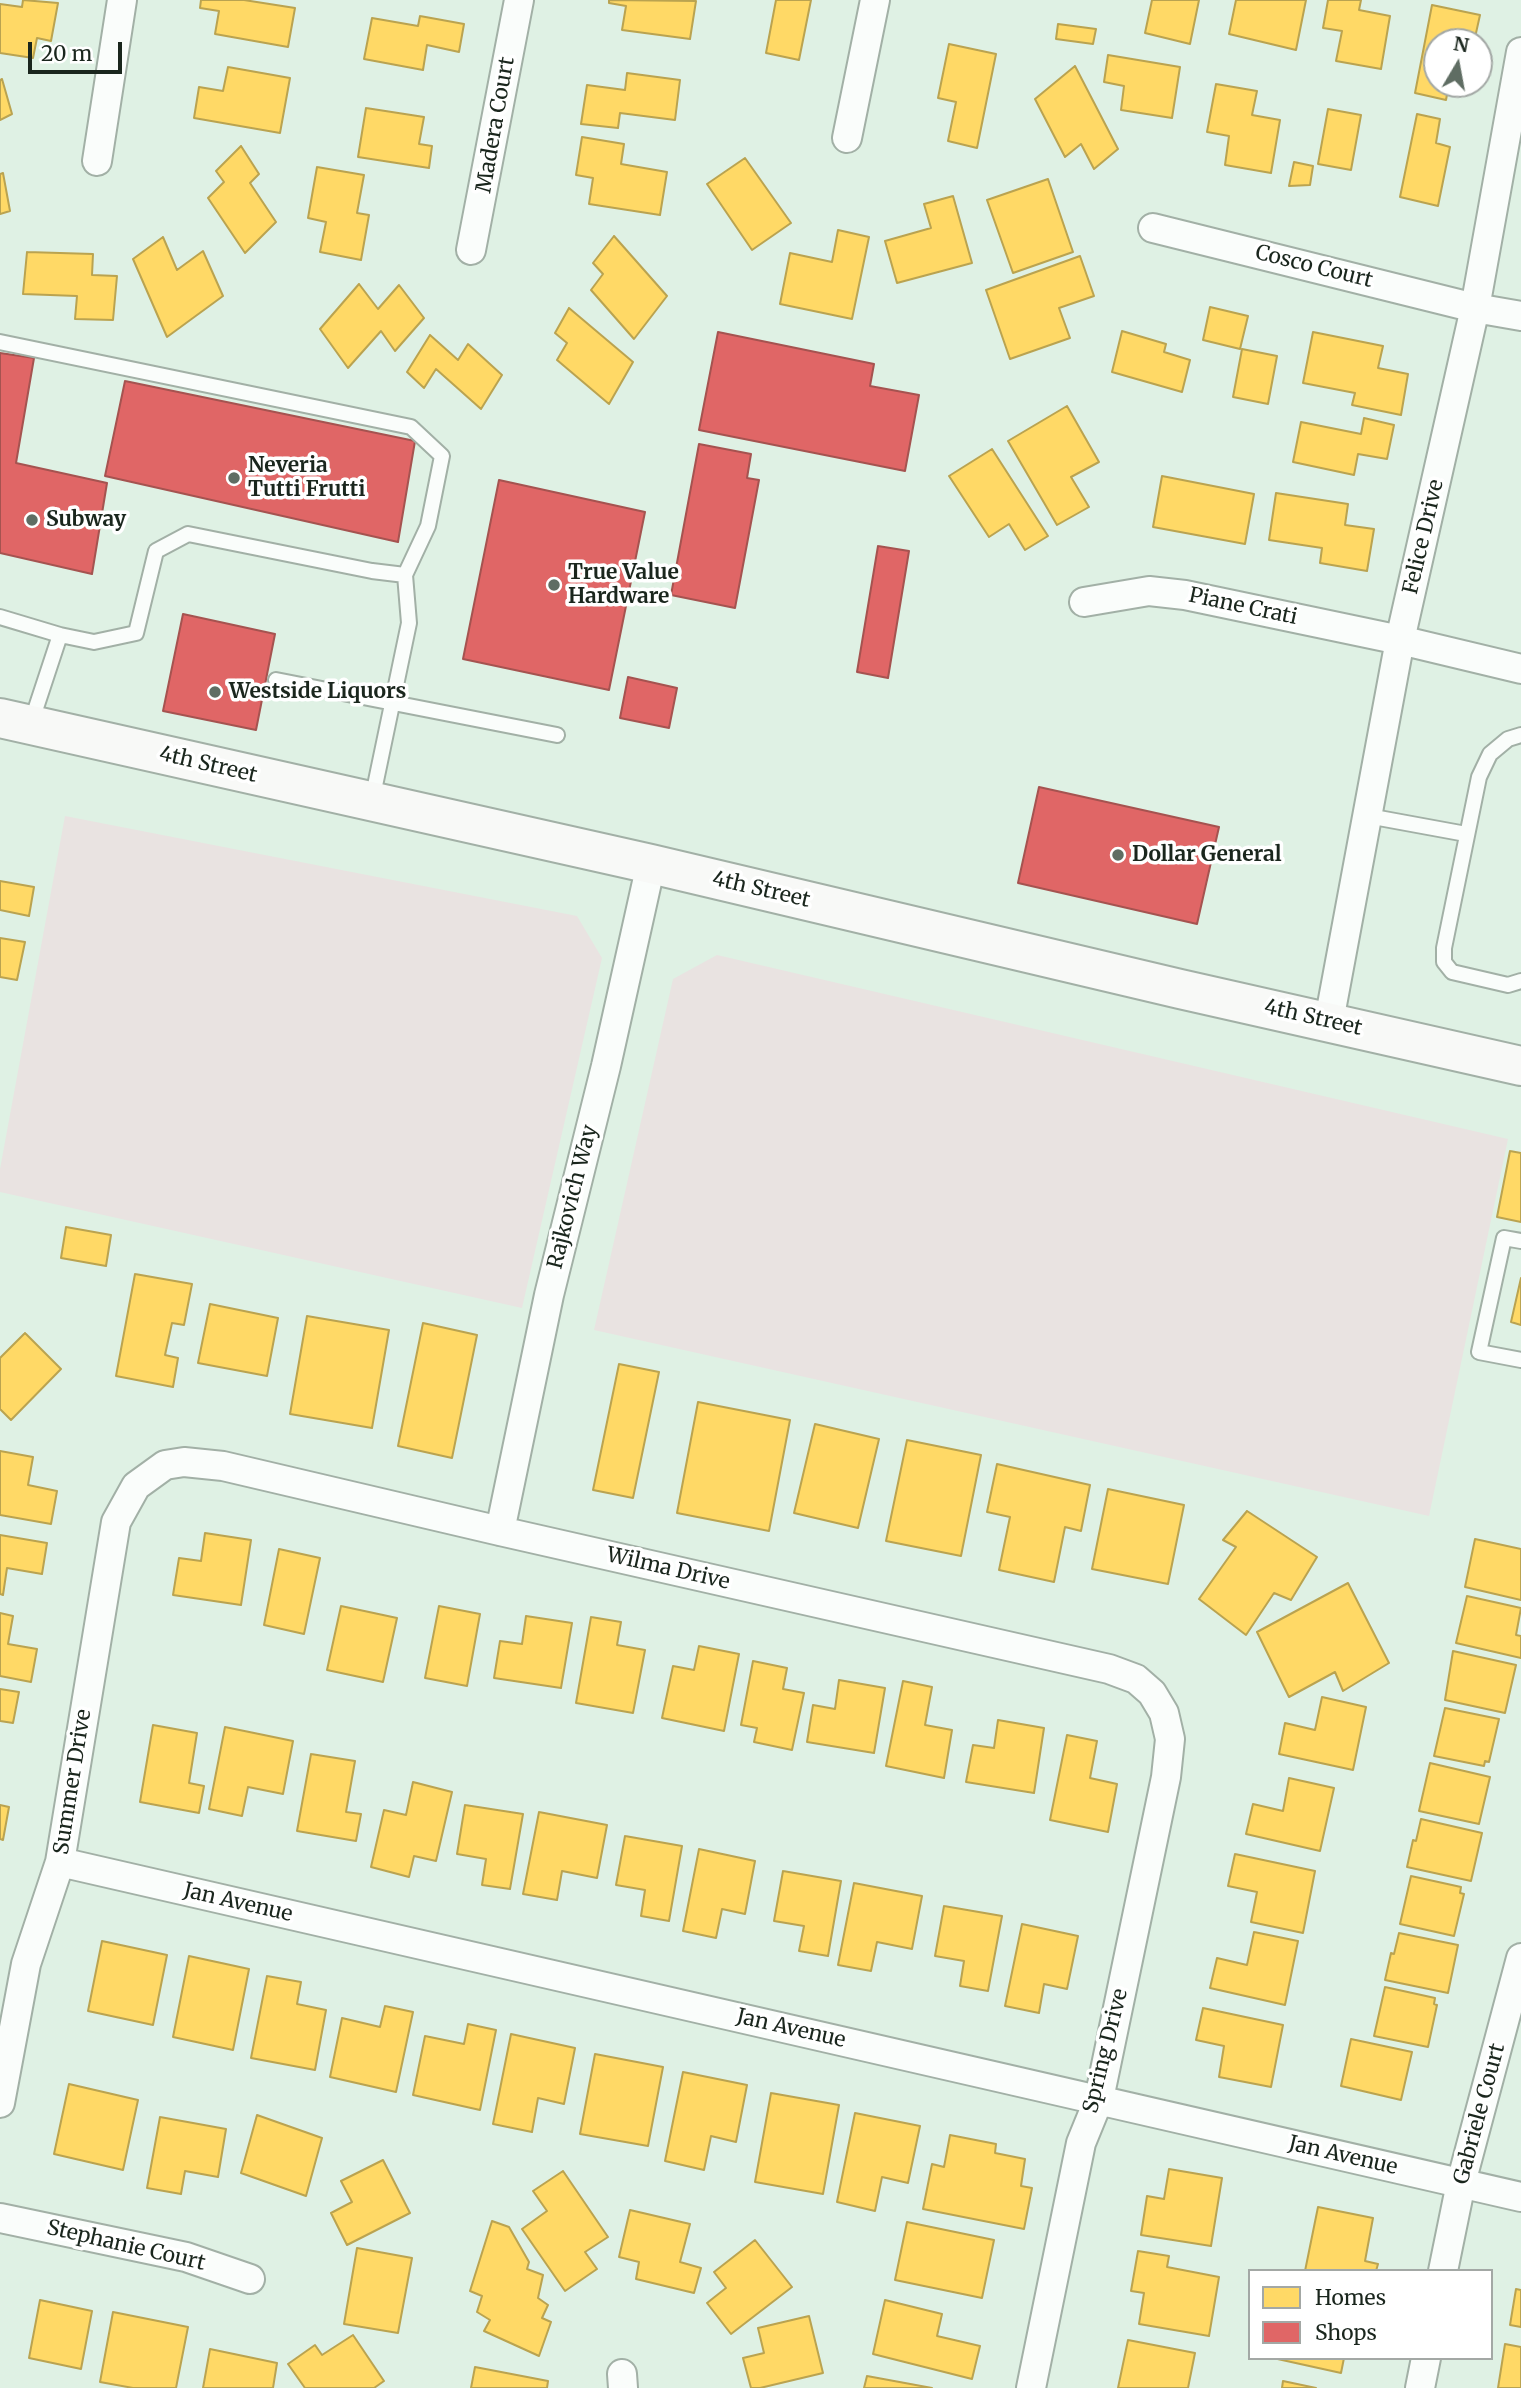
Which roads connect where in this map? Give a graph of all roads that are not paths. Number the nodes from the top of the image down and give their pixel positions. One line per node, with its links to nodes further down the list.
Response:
1 (122, 0): 6 (street)
2 (519, 0): 8 (street, Madera Court)
3 (875, 0): 5 (street)
4 (1521, 52): 9 (street, Felice Drive)
5 (846, 138)
6 (97, 161)
7 (1153, 228): 9 (street, Cosco Court)
8 (471, 250)
9 (1475, 308): 10 (street, Cosco Court); 16 (street, Felice Drive)
10 (1521, 316)
11 (0, 342): 12 (lane)
12 (405, 575): 15 (lane); 19 (lane)
13 (1084, 602): 16 (street, Piane Crati)
14 (0, 617): 15 (lane)
15 (60, 635): 20 (lane)
16 (1401, 640): 17 (street, Piane Crati); 24 (street, Felice Drive)
17 (1521, 669)
18 (276, 680): 19 (lane)
19 (393, 705): 22 (lane); 23 (lane)
20 (15, 721): 23 (main road, 4th Street)
21 (1521, 735): 25 (lane)
22 (557, 736)
23 (372, 801): 26 (main road, 4th Street)
24 (1368, 816): 25 (lane); 28 (street, Felice Drive)
25 (1466, 834): 27 (lane)
26 (651, 864): 28 (main road, 4th Street); 33 (street, Rajkovich Way)
27 (1521, 981)
28 (1329, 1021): 29 (main road, 4th Street)
29 (1521, 1066)
30 (1521, 1241): 31 (lane)
31 (1521, 1360)
32 (156, 1469): 33 (street, Wilma Drive); 35 (street, Summer Drive)
33 (500, 1531): 34 (street, Wilma Drive)
34 (1164, 1713): 37 (street, Spring Drive)
35 (60, 1862): 37 (street, Jan Avenue); 38 (street, Summer Drive)
36 (1521, 1958): 39 (street, Gabriele Court)
37 (1099, 2099): 39 (street, Jan Avenue); 45 (street, Spring Drive)
38 (0, 2104)
39 (1461, 2183): 40 (street, Jan Avenue); 42 (street, Gabriele Court)
40 (1521, 2197)
41 (0, 2218): 43 (street, Stephanie Court)
42 (1443, 2269)
43 (250, 2278)
44 (1426, 2360): 46 (street)
45 (1031, 2388)
46 (1420, 2388)

